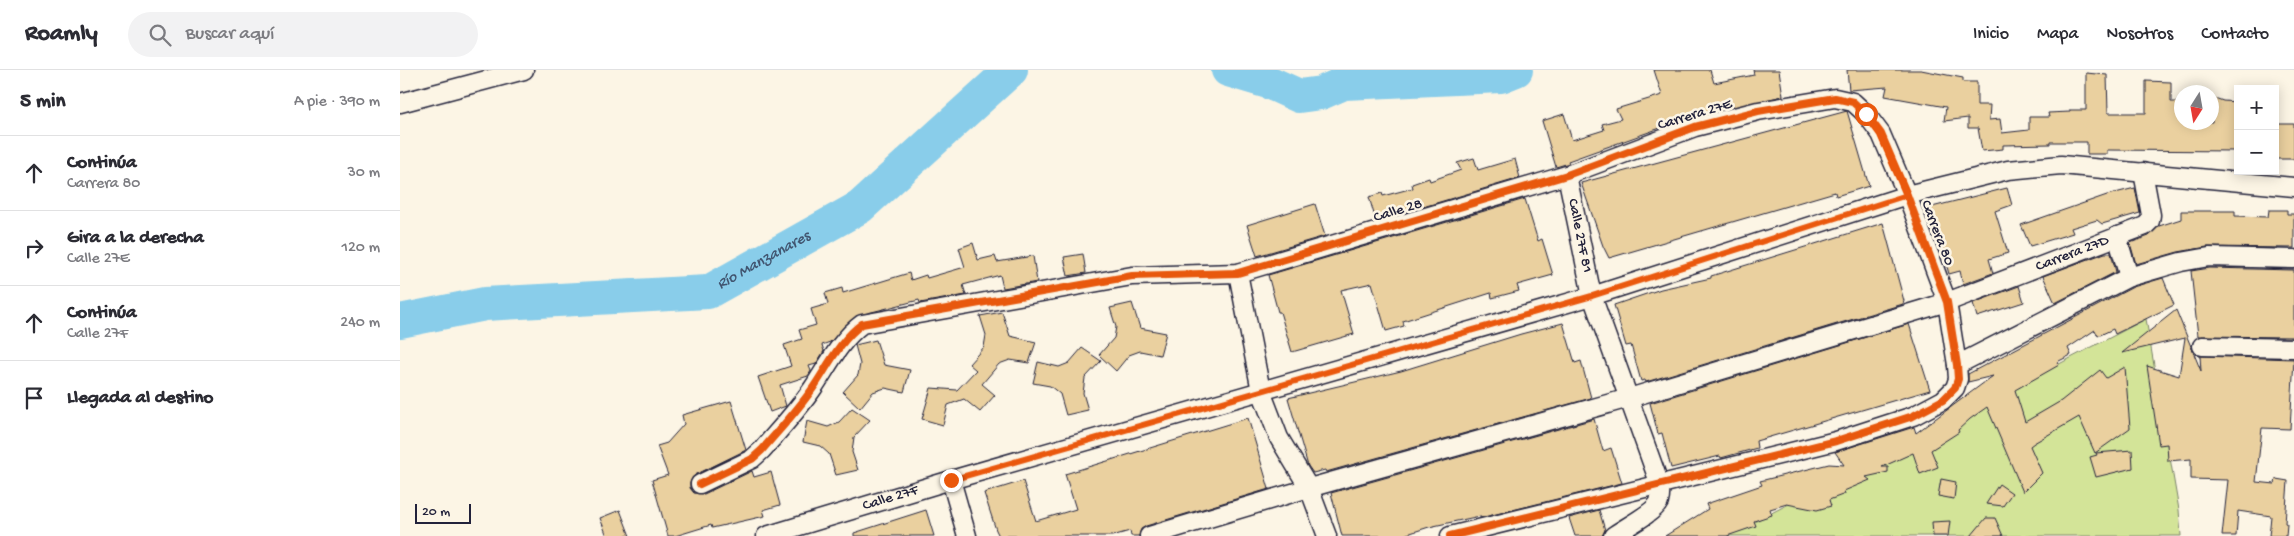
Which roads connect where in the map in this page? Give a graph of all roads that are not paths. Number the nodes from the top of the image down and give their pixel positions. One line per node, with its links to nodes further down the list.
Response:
1 (524, 70): 3 (street)
2 (1835, 98): 5 (street, Carrera 27E); 7 (street, Carrera 80)
3 (400, 103)
4 (2143, 172): 6 (street); 7 (street); 8 (street, Carrera 27D)
5 (1567, 175): 10 (street, Calle 28); 12 (street, Calle 27F 81)
6 (2294, 187)
7 (1907, 195): 12 (street, Calle 27F); 13 (street, Carrera 80)
8 (2117, 236): 11 (street); 13 (street, Carrera 27D)
9 (2294, 259): 11 (street)
10 (1238, 273): 17 (street); 20 (street, Calle 28)
11 (2129, 277): 16 (street)
12 (1592, 296): 17 (street, Calle 27F); 18 (street)
13 (1947, 302): 16 (street, Carrera 80); 18 (street, Carrera 27D)
14 (2202, 346): 15 (street)
15 (2294, 348)
16 (1957, 365): 21 (street, Carrera 80)
17 (1261, 391): 19 (street, Calle 27F); 22 (street)
18 (1628, 398): 21 (street); 22 (street, Carrera 27D)
19 (951, 480): 23 (street, Calle 27F); 24 (street)
20 (700, 484)
21 (1660, 485): 27 (street); 28 (street)
22 (1309, 488): 25 (street, Carrera 27D); 26 (street)
23 (766, 536)
24 (966, 536)
25 (1149, 536)
26 (1327, 536)
27 (1450, 536)
28 (1613, 536)

